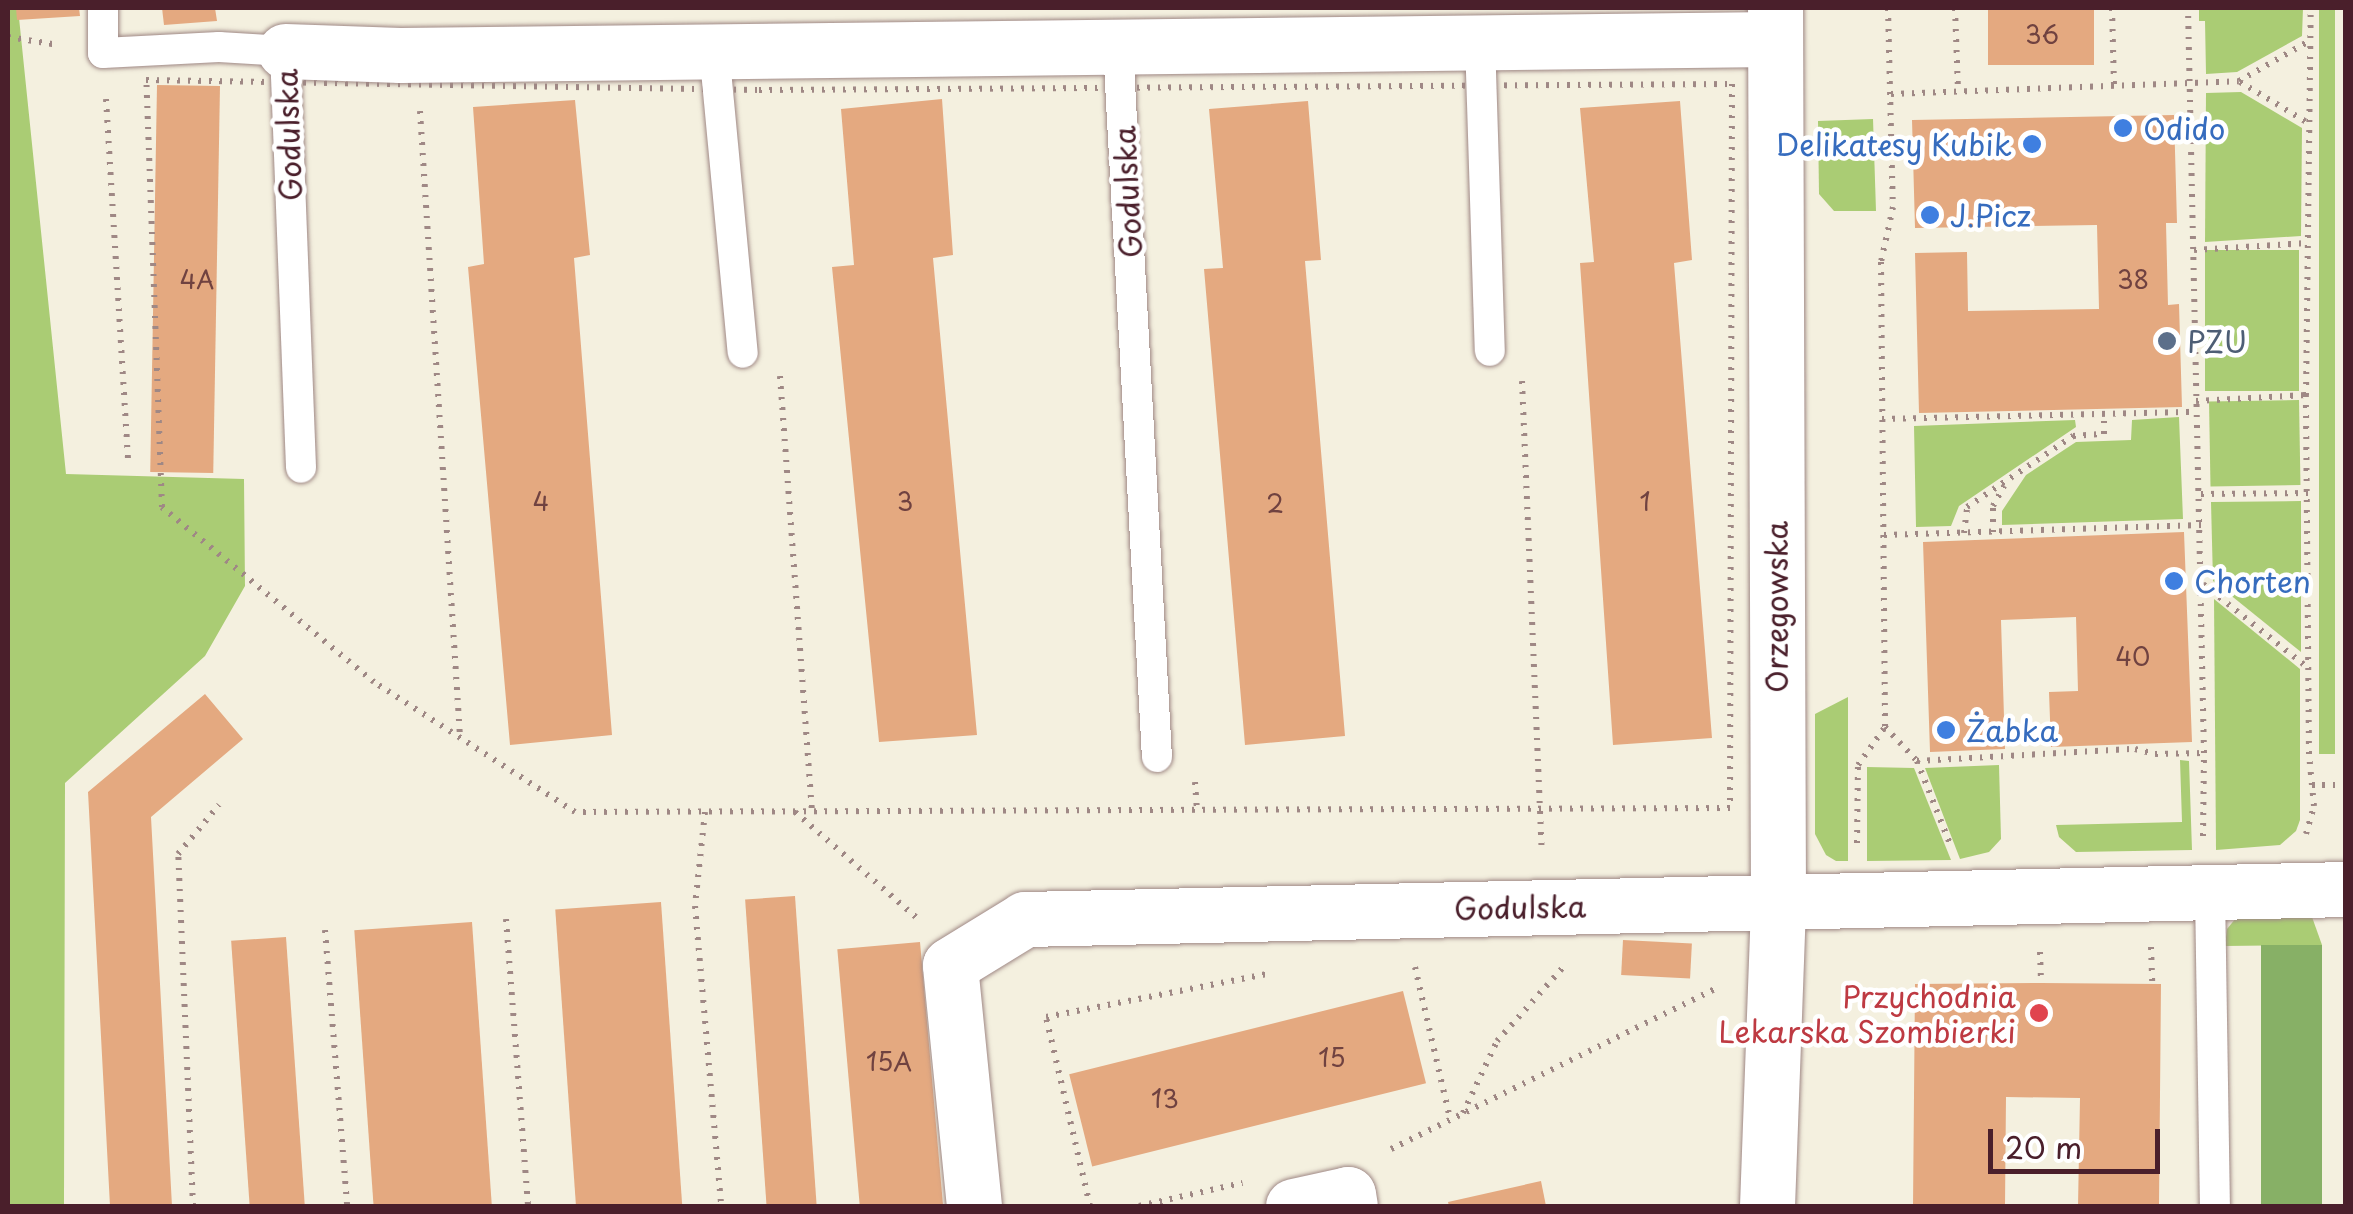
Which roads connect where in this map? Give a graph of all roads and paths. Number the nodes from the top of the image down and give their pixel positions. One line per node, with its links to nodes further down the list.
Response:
1 (103, 8): 9 (lane)
2 (1888, 8): 20 (path)
3 (1956, 8): 19 (path)
4 (2112, 8): 17 (path)
5 (2188, 8): 15 (path)
6 (2311, 8): 8 (path)
7 (1774, 23): 13 (street, Godulska); 63 (street, Orzegowska)
8 (2310, 40): 14 (path); 23 (path)
9 (104, 53): 10 (lane); 35 (path)
10 (285, 66): 12 (street, Godulska); 16 (path); 36 (lane, Godulska); 47 (path)
11 (1120, 67): 12 (street, Godulska); 13 (street, Godulska); 13 (path); 18 (path); 49 (lane, Godulska)
12 (716, 69): 16 (path); 18 (path); 27 (lane)
13 (1490, 71): 21 (path); 26 (lane); 54 (path)
14 (2239, 81): 15 (path); 23 (path)
15 (2190, 83): 17 (path); 25 (path)
16 (418, 85): 47 (path)
17 (2114, 86): 19 (path)
18 (759, 90): 22 (path)
19 (1958, 91): 20 (path)
20 (1891, 94): 34 (path)
21 (1509, 105)
22 (760, 110)
23 (2310, 124): 24 (path)
24 (2308, 243): 25 (path); 30 (path)
25 (2194, 250): 31 (path)
26 (1490, 351)
27 (743, 353)
28 (779, 363): 56 (path)
29 (1522, 379): 54 (path)
30 (2306, 394): 31 (path); 38 (path)
31 (2196, 401): 32 (path)
32 (2197, 412): 33 (path); 39 (path)
33 (2104, 414): 34 (path); 37 (path)
34 (1882, 419): 43 (path)
35 (128, 462)
36 (300, 468)
37 (2004, 485): 41 (path); 42 (path)
38 (2308, 493): 39 (path); 45 (path)
39 (2200, 494): 40 (path)
40 (2202, 525): 41 (path); 44 (path)
41 (1993, 532): 42 (path)
42 (1964, 533): 43 (path)
43 (1884, 535): 46 (path)
44 (2203, 584): 45 (path); 48 (path)
45 (2308, 668): 51 (path)
46 (1886, 727): 50 (path); 60 (path)
47 (460, 738): 57 (path)
48 (2204, 753): 50 (path); 61 (path)
49 (1157, 757)
50 (1917, 761): 59 (path)
51 (2312, 784): 52 (path); 58 (path)
52 (2346, 785)
53 (219, 805): 78 (path)
54 (1542, 809): 56 (path)
55 (794, 811): 56 (path); 57 (path); 69 (path)
56 (812, 811)
57 (705, 812): 81 (path)
58 (2302, 840)
59 (1952, 848)
60 (1857, 861)
61 (2207, 871): 62 (street, Godulska); 63 (street, Godulska); 87 (lane)
62 (2346, 889)
63 (1778, 900): 69 (street, Godulska); 86 (street, Orzegowska)
64 (506, 919): 80 (path)
65 (326, 930): 79 (path)
66 (2152, 947): 74 (path)
67 (2040, 950): 73 (path)
68 (1573, 956): 75 (path)
69 (963, 958): 82 (street)
70 (1414, 966): 76 (path)
71 (1276, 973): 83 (path)
72 (1726, 984): 75 (path)
73 (2041, 984)
74 (2152, 984)
75 (1462, 1114): 76 (path)
76 (1450, 1119): 77 (path)
77 (1391, 1149)
78 (192, 1206)
79 (347, 1206)
80 (528, 1206)
81 (721, 1206)
82 (975, 1206)
83 (1090, 1206)
84 (1293, 1206): 85 (street)
85 (1350, 1206)
86 (1768, 1206)
87 (2215, 1206)

